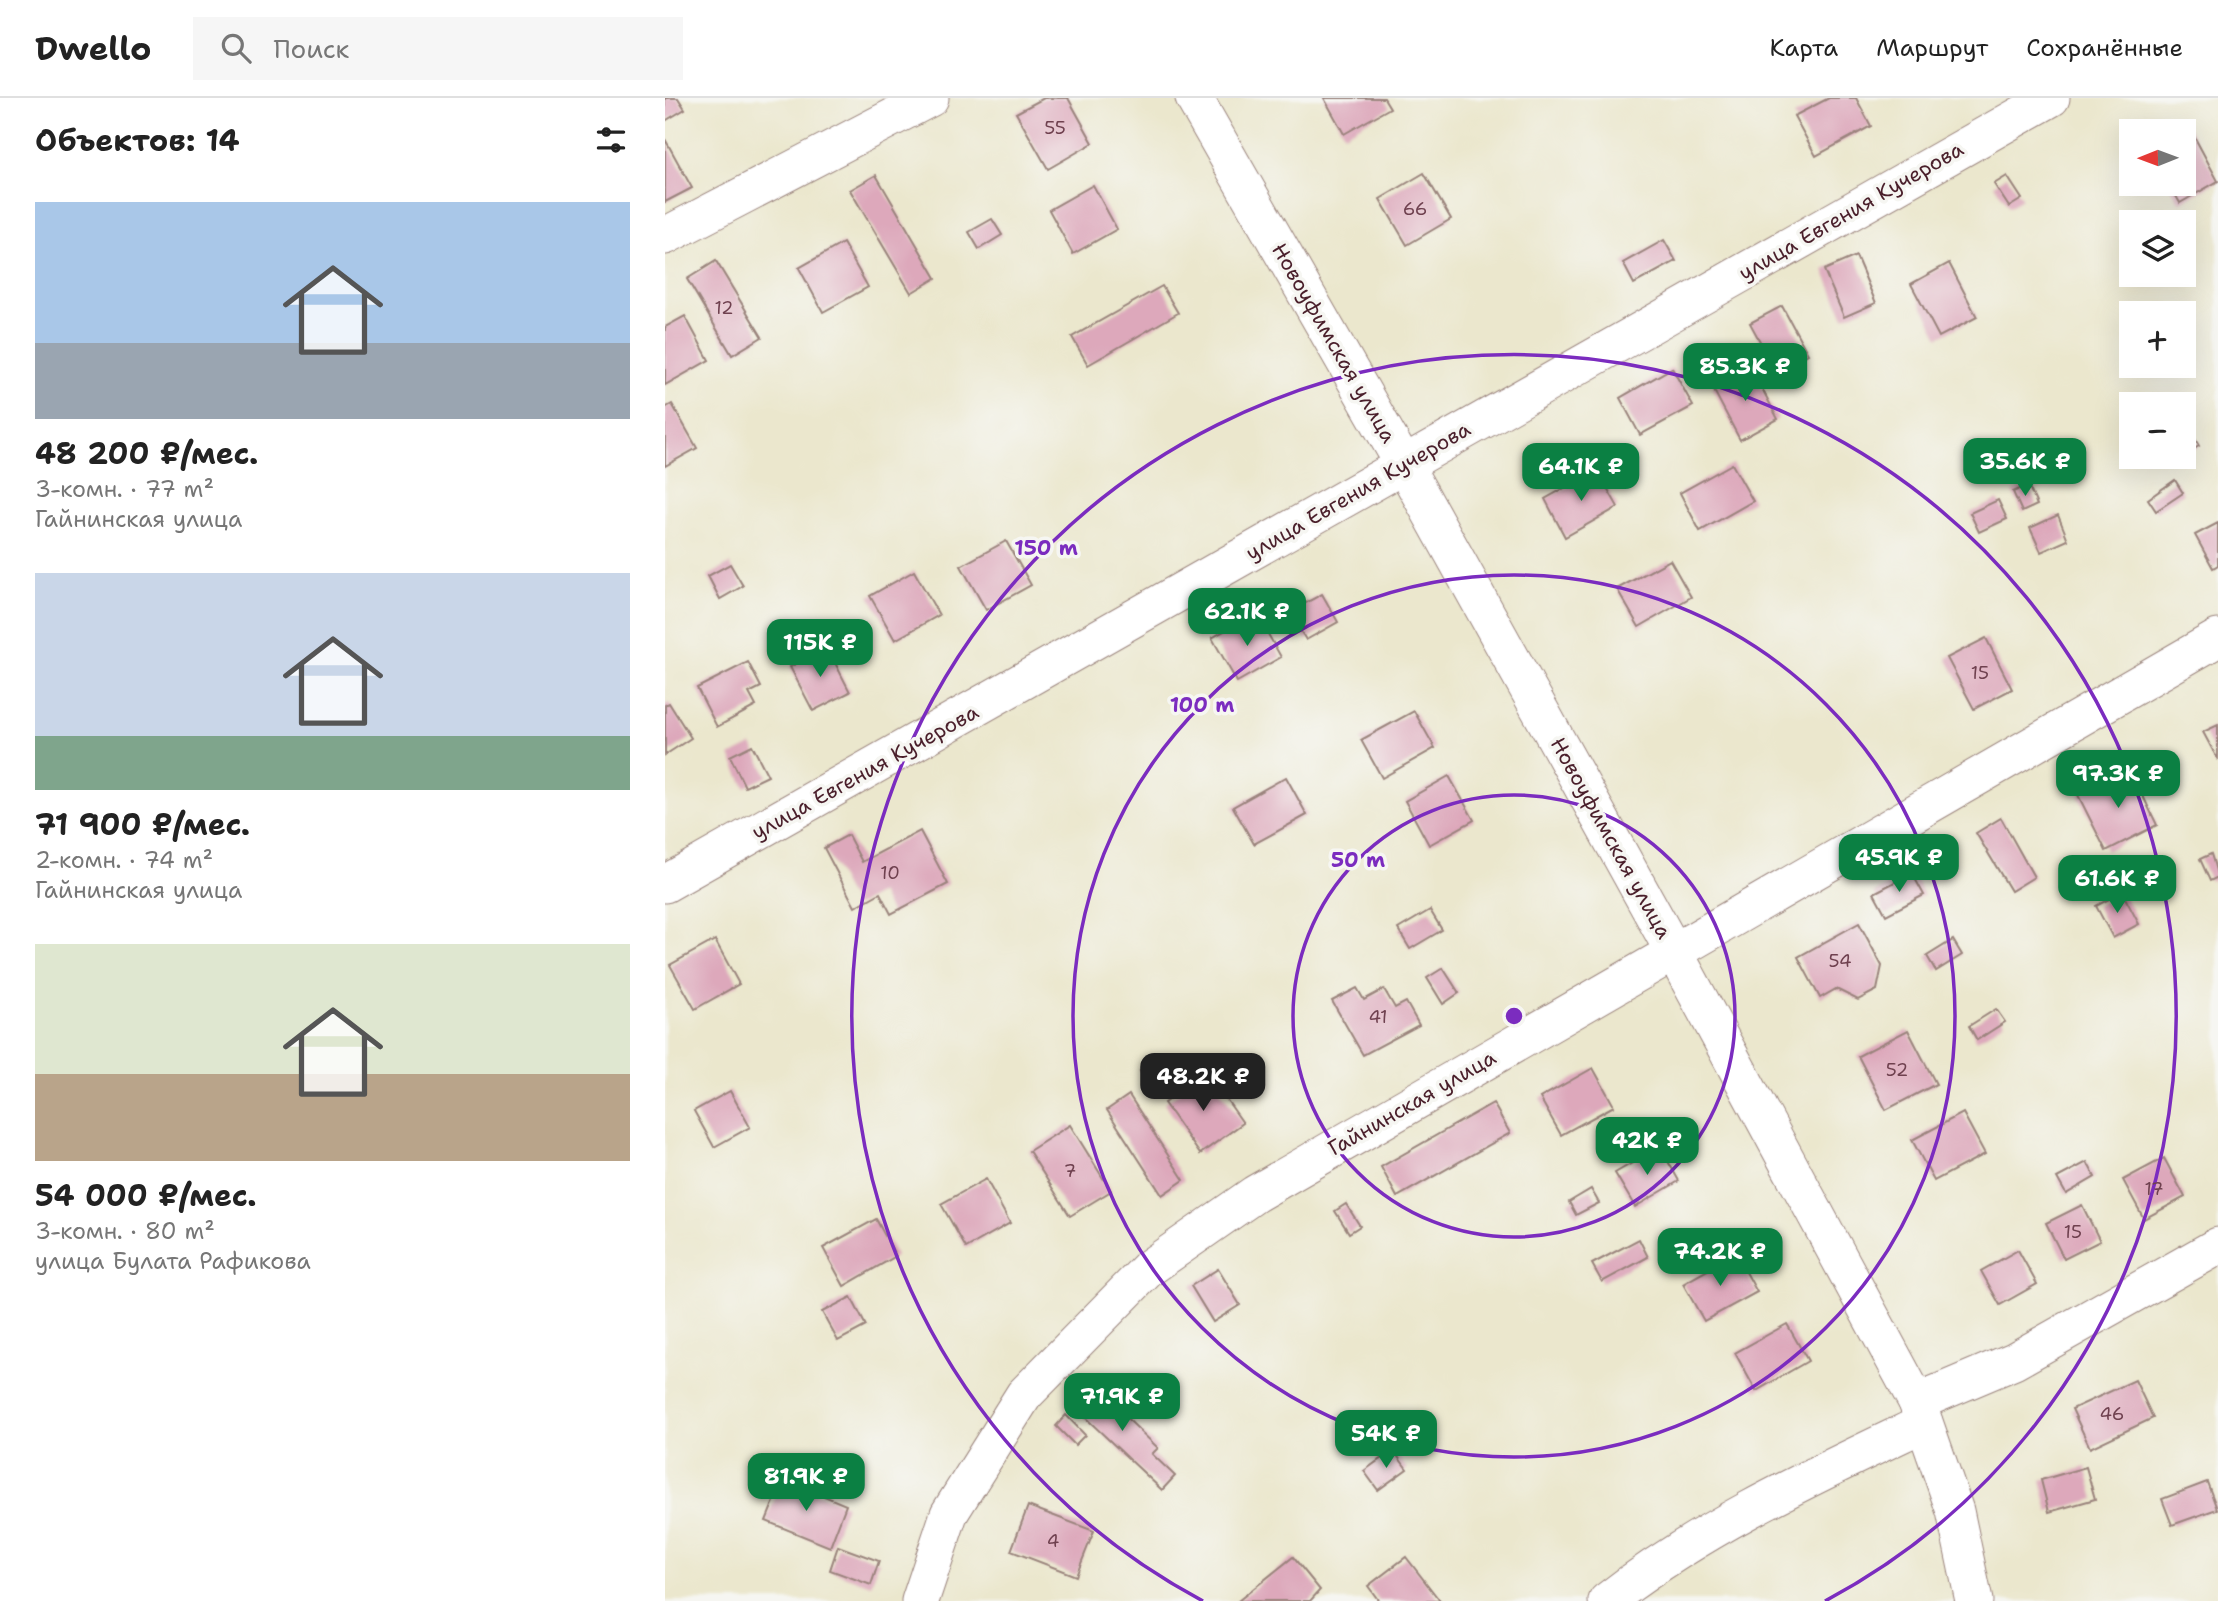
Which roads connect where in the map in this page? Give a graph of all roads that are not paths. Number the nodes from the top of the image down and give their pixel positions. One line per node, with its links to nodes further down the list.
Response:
1 (930, 98): 4 (street)
2 (1193, 98): 5 (street, Новоуфимская улица)
3 (2051, 98): 5 (street, улица Евгения Кучерова)
4 (665, 236)
5 (1404, 465): 7 (street, улица Евгения Кучерова); 8 (street, Новоуфимская улица)
6 (2218, 638): 8 (street, Гайнинская улица)
7 (665, 884)
8 (1674, 952): 10 (street, Новоуфимская улица); 11 (street, Гайнинская улица)
9 (2218, 1246): 10 (street)
10 (1921, 1413): 12 (street); 13 (street, Новоуфимская улица)
11 (920, 1601)
12 (1607, 1601)
13 (1973, 1601)

